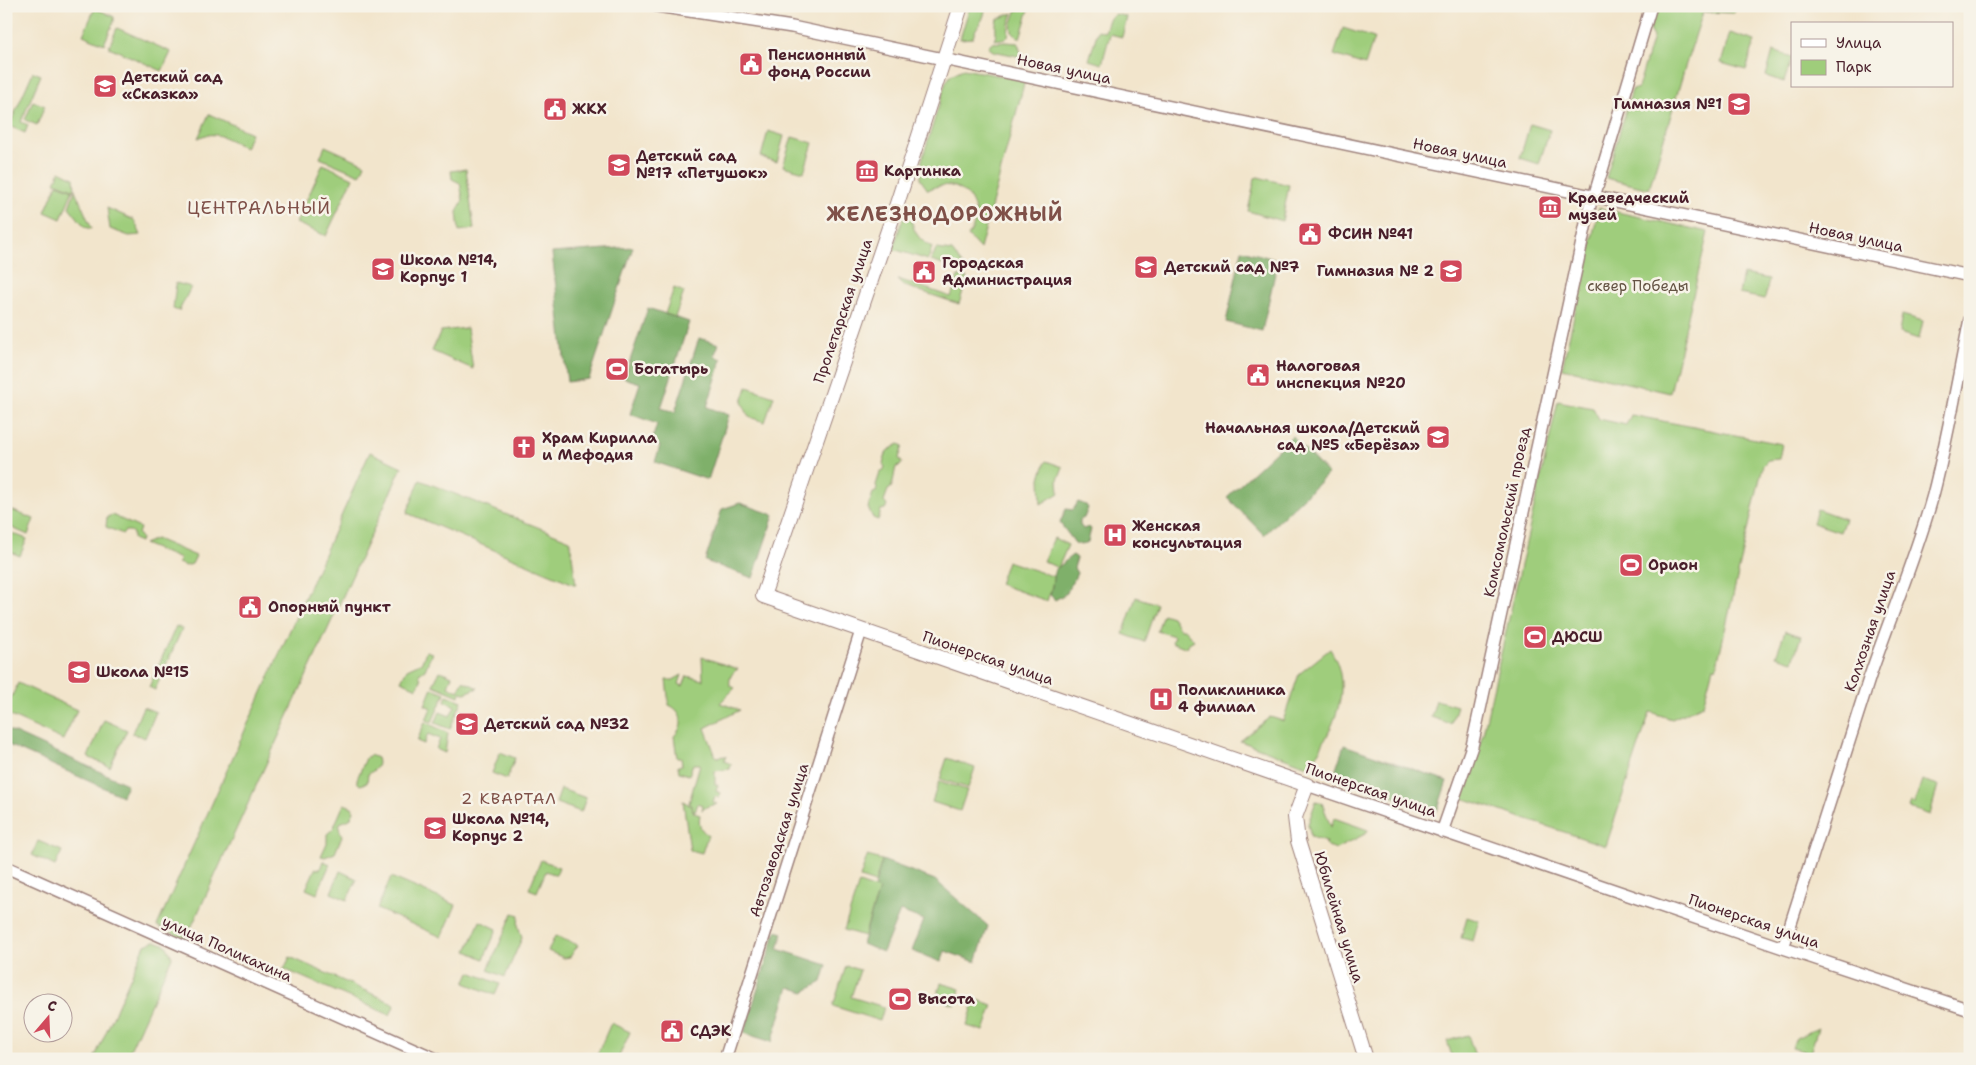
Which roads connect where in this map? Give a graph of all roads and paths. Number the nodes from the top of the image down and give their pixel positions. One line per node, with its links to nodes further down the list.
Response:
1 (657, 6): 4 (street, Новая улица)
2 (961, 6): 4 (main road, Пролетарская улица)
3 (1651, 6): 5 (street, Комсомольский проезд)
4 (944, 59): 5 (street, Новая улица); 8 (main road, Пролетарская улица)
5 (1593, 196): 6 (street, Новая улица); 11 (street, Комсомольский проезд)
6 (1970, 276)
7 (1970, 319): 13 (street, Колхозная улица)
8 (763, 596): 9 (main road, Пионерская улица)
9 (861, 631): 10 (main road, Пионерская улица); 16 (street, Автозаводская улица)
10 (1307, 785): 11 (street, Пионерская улица); 17 (main road, Юбилейная улица)
11 (1442, 832): 13 (street, Пионерская улица)
12 (6, 867): 15 (street, улица Поликахина)
13 (1782, 948): 14 (street, Пионерская улица)
14 (1970, 1010)
15 (436, 1059)
16 (725, 1059)
17 (1366, 1059)

